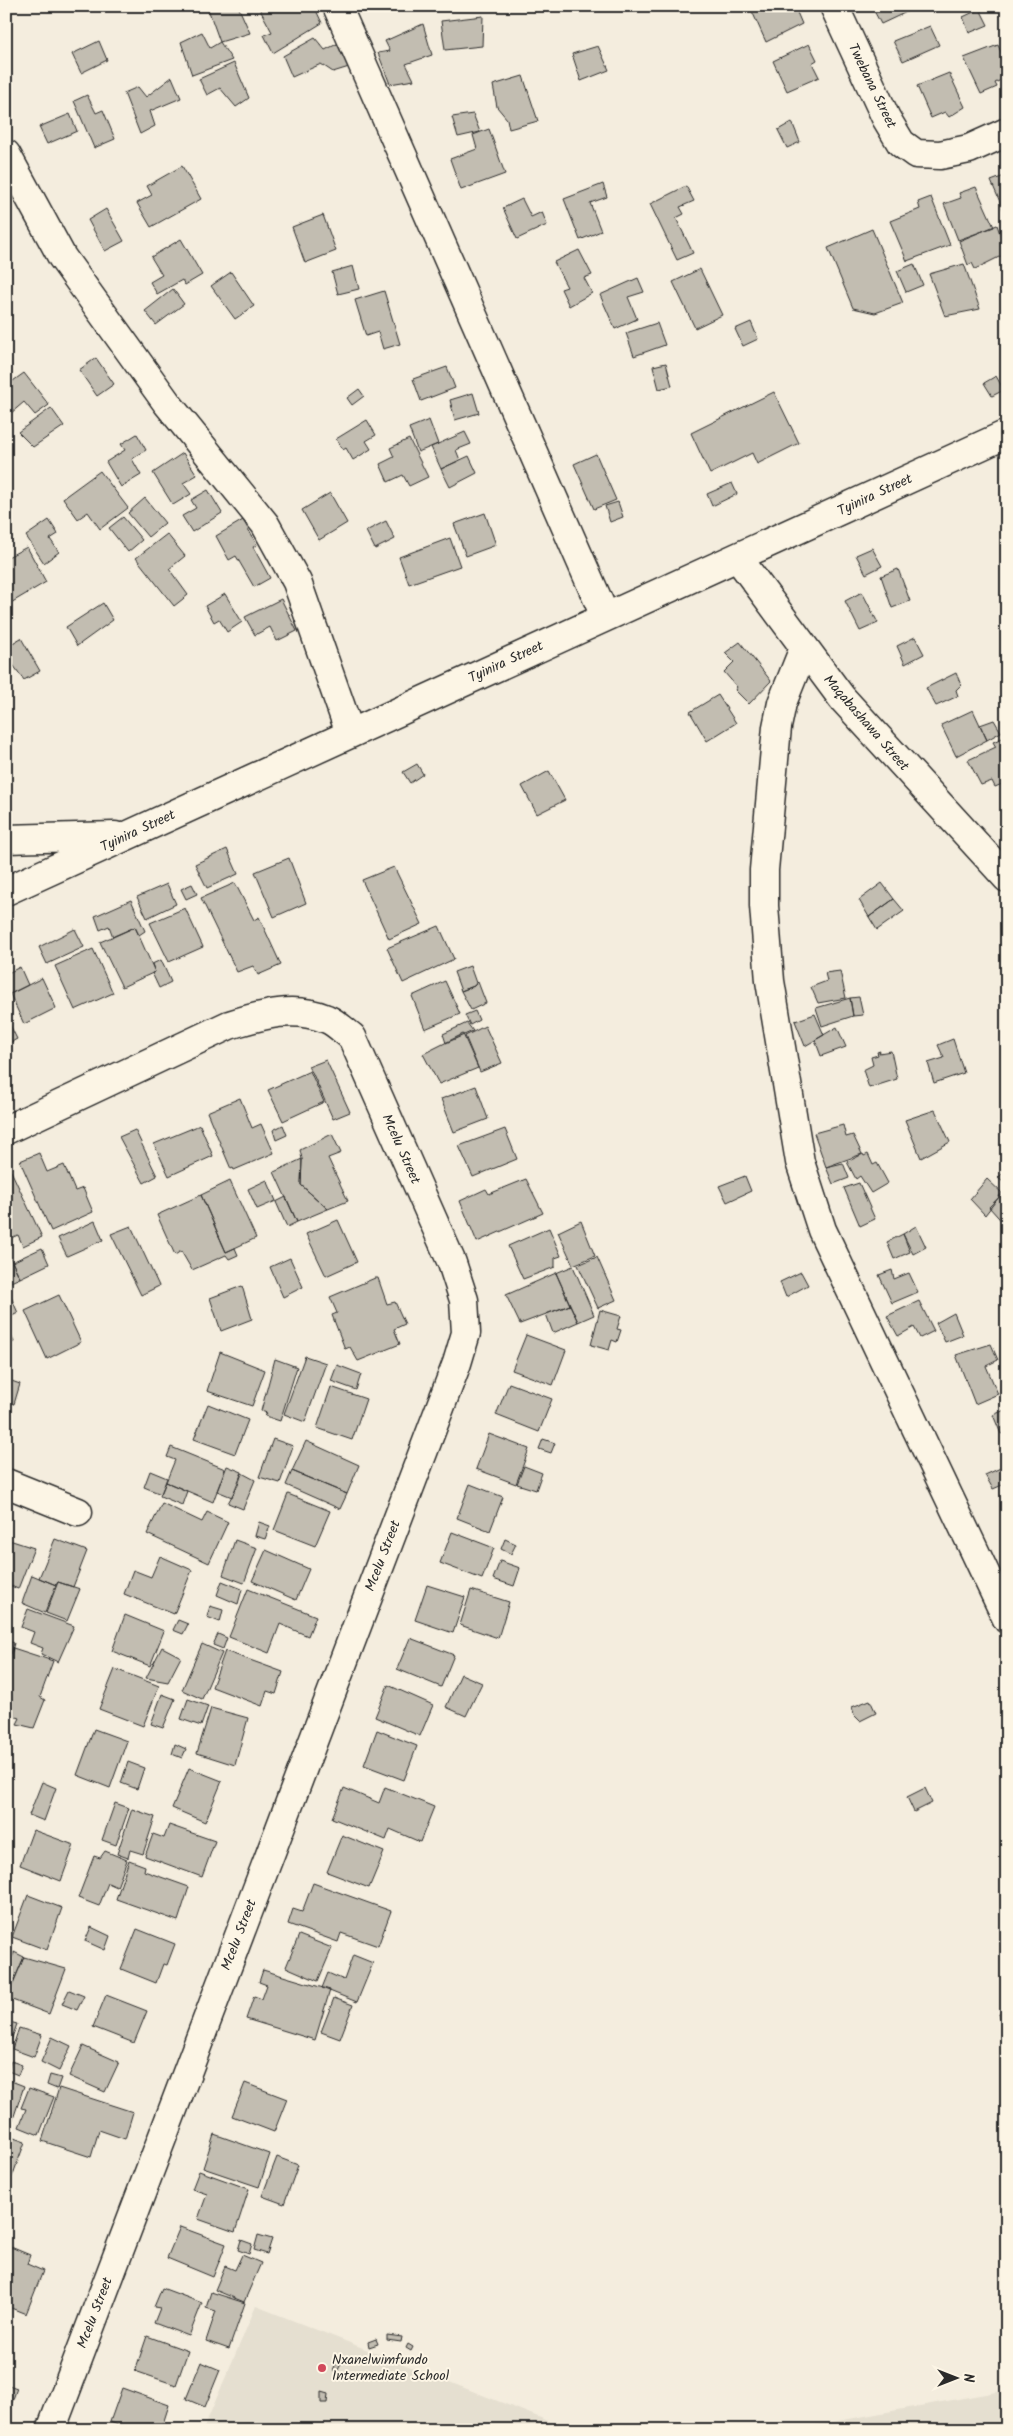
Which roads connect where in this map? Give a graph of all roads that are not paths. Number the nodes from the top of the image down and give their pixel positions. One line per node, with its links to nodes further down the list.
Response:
1 (338, 6): 7 (street)
2 (834, 6): 3 (street, Twebana Street)
3 (1007, 132)
4 (6, 154): 9 (street)
5 (1007, 434): 6 (street, Tyinira Street)
6 (738, 558): 7 (street, Tyinira Street); 8 (street, Maqabashawa Street)
7 (605, 616): 9 (street, Tyinira Street)
8 (804, 648): 12 (street, Maqabashawa Street); 17 (street)
9 (350, 733): 10 (street, Tyinira Street)
10 (127, 836): 11 (street); 13 (street, Tyinira Street)
11 (6, 839)
12 (1007, 878)
13 (6, 891)
14 (6, 1130): 18 (street, Mcelu Street)
15 (6, 1483): 16 (street)
16 (78, 1512)
17 (1007, 1619)
18 (50, 2430)

